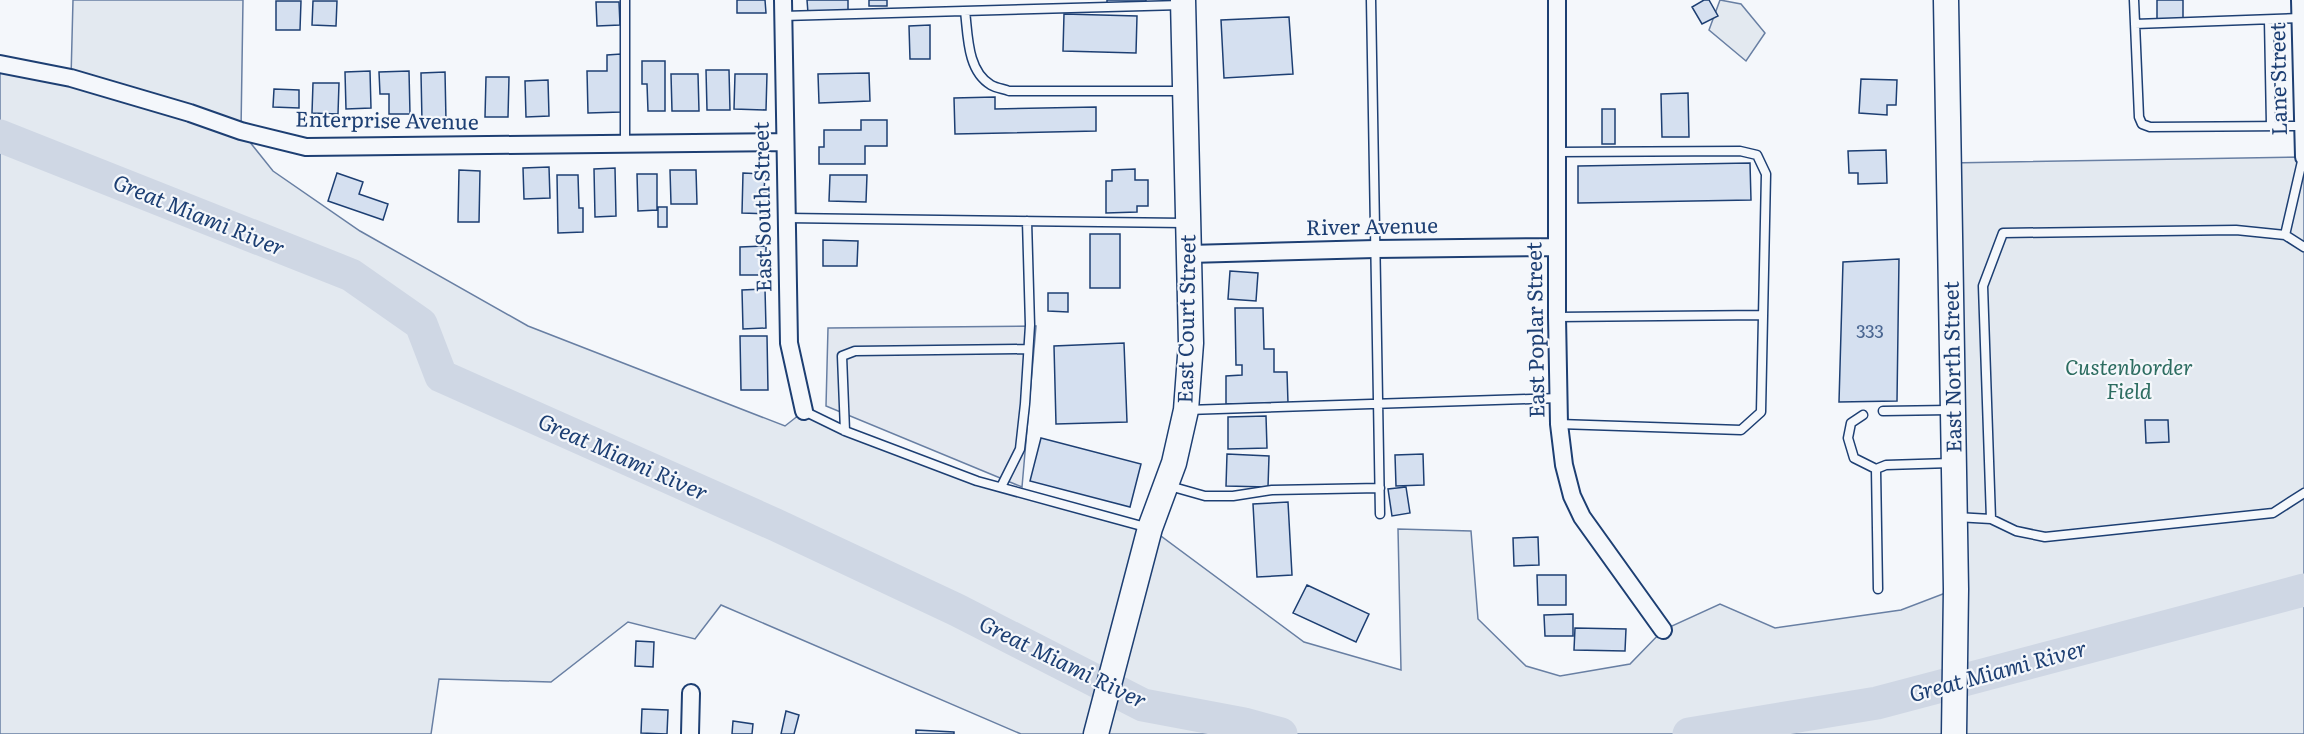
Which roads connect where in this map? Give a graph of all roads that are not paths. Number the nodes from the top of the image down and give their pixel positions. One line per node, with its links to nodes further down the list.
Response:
1 (625, 0): 18 (lane)
2 (1371, 0): 27 (lane)
3 (1557, 0): 19 (street, East Poplar Street)
4 (1946, 0): 35 (main road, East North Street)
5 (2134, 0): 12 (lane)
6 (2300, 0): 10 (street, Lane Street)
7 (1183, 2): 9 (lane); 14 (main road, East Court Street)
8 (782, 8): 9 (lane); 17 (street, East South Street)
9 (965, 11): 14 (lane)
10 (2301, 18): 11 (lane); 16 (street, Lane Street)
11 (2269, 20): 12 (lane); 15 (lane)
12 (2135, 24): 15 (lane)
13 (0, 64): 18 (street, Enterprise Avenue)
14 (1185, 91): 23 (main road, East Court Street)
15 (2271, 125): 16 (lane)
16 (2303, 126): 20 (street, Lane Street)
17 (784, 142): 18 (street, Enterprise Avenue); 21 (street, East South Street)
18 (626, 145)
19 (1557, 152): 25 (street, East Poplar Street); 29 (lane)
20 (2304, 157): 24 (lane)
21 (786, 218): 22 (lane); 36 (street, East South Street)
22 (1027, 221): 23 (lane); 31 (lane)
23 (1188, 223): 28 (main road, East Court Street)
24 (2285, 235): 26 (lane); 49 (lane)
25 (1557, 247): 27 (street, River Avenue); 30 (street, East Poplar Street)
26 (2304, 247)
27 (1375, 249): 28 (street, River Avenue); 33 (lane)
28 (1189, 254): 34 (main road, East Court Street)
29 (1763, 315): 30 (lane); 39 (lane)
30 (1557, 317): 32 (street, East Poplar Street)
31 (1028, 349): 40 (lane); 44 (lane)
32 (1559, 398): 33 (lane); 39 (street, East Poplar Street)
33 (1377, 404): 34 (lane); 45 (lane)
34 (1186, 410): 43 (main road, East Court Street)
35 (1953, 410): 37 (lane); 41 (main road, East North Street)
36 (804, 411): 40 (lane)
37 (1882, 411)
38 (1863, 415): 42 (lane)
39 (1559, 424): 52 (street, East Poplar Street)
40 (845, 431): 44 (lane)
41 (1954, 463): 42 (lane); 48 (main road, East North Street)
42 (1876, 469): 51 (lane)
43 (1166, 485): 45 (lane); 50 (main road, East Court Street)
44 (1001, 487): 50 (lane)
45 (1380, 488): 47 (lane)
46 (2304, 493): 49 (lane)
47 (1380, 514)
48 (1955, 517): 49 (lane); 56 (main road, East North Street)
49 (1991, 519)
50 (1150, 528): 55 (main road, East Court Street)
51 (1878, 589)
52 (1663, 630)
53 (691, 693): 54 (street)
54 (690, 734)
55 (1096, 734)
56 (1954, 734)

